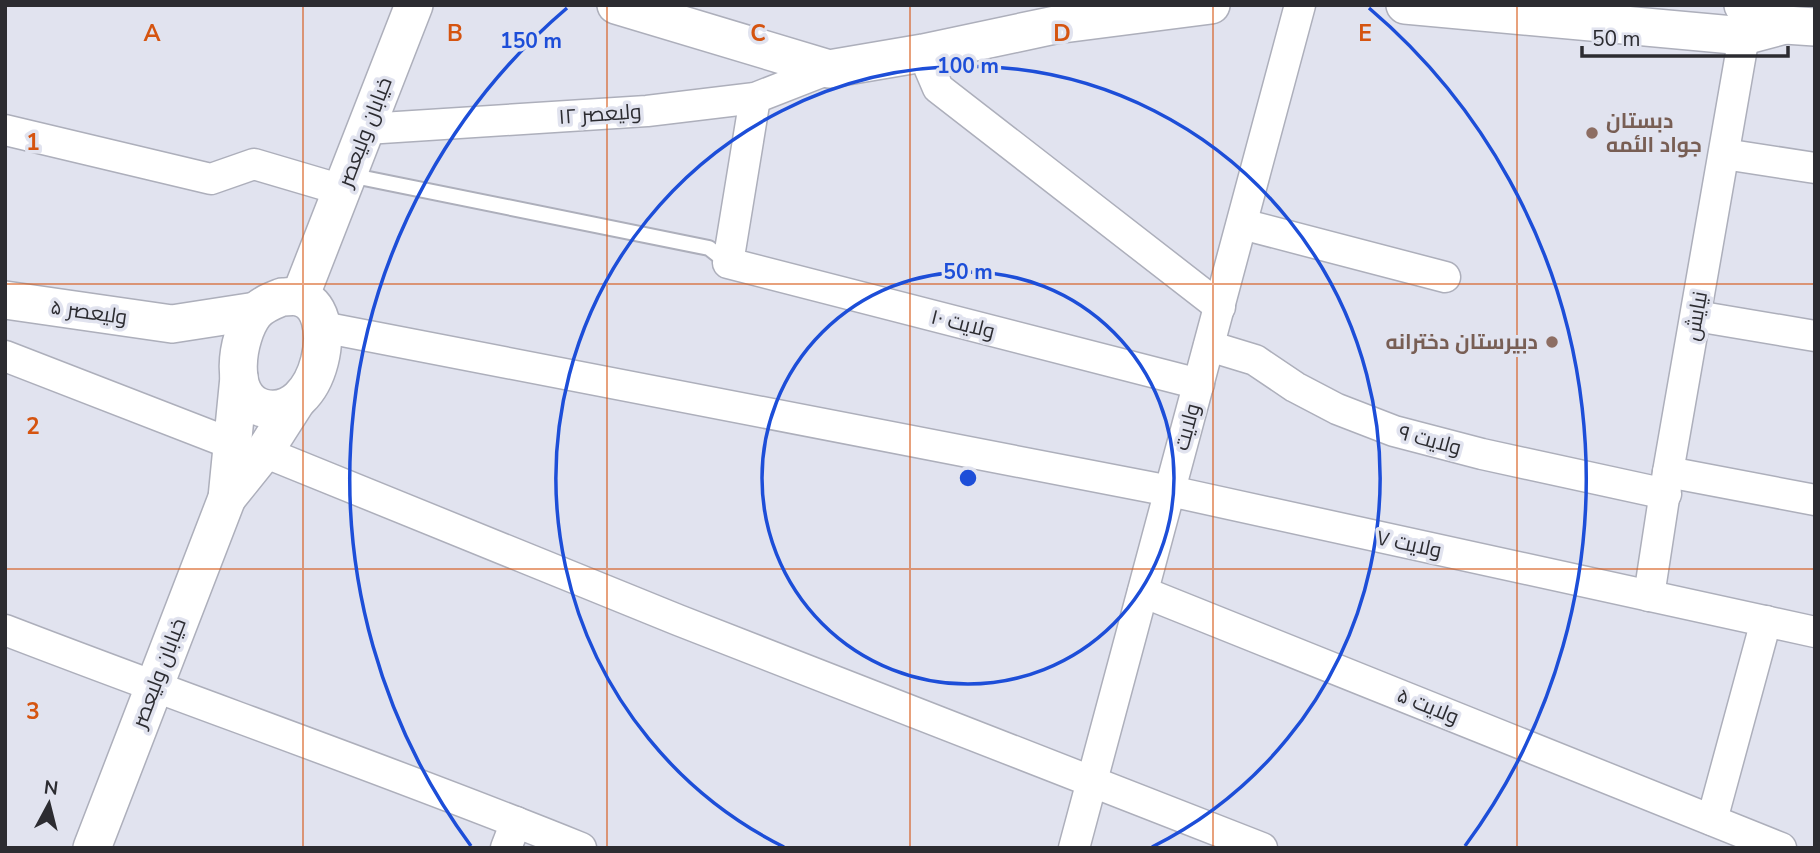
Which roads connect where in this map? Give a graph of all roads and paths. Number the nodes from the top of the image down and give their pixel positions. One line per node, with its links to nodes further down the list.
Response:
1 (414, 5): 13 (street, خیابان ولیعصر)
2 (616, 5): 11 (street)
3 (1211, 5): 7 (street)
4 (1300, 5): 18 (street, ولایت)
5 (1405, 5): 6 (street)
6 (1537, 11): 8 (street)
7 (1049, 15): 10 (street)
8 (1743, 20): 9 (street); 15 (street, نیایش)
9 (1800, 26)
10 (923, 53): 11 (street); 23 (street)
11 (829, 69): 12 (street, ولیعصر ۱۲)
12 (755, 97): 13 (street, ولیعصر ۱۲); 19 (street)
13 (366, 129): 17 (street, خیابان ولیعصر)
14 (5, 130): 17 (street)
15 (1724, 154): 16 (street); 25 (street, نیایش)
16 (1815, 169)
17 (345, 183): 19 (lane); 21 (street, خیابان ولیعصر)
18 (1242, 223): 20 (street); 23 (street, ولایت)
19 (728, 263): 32 (street, ولایت ۱۰)
20 (1445, 277)
21 (300, 297): 24 (street); 27 (street)
22 (5, 300): 26 (street, ولیعصر ۵)
23 (1220, 307): 29 (street, ولایت)
24 (256, 311): 26 (street); 31 (street)
25 (1696, 316): 28 (street); 35 (street, نیایش)
26 (172, 324): 31 (street)
27 (322, 327): 33 (street); 36 (street, ولایت ۷)
28 (1815, 336)
29 (1209, 346): 32 (street, ولایت); 35 (street, ولایت ۹)
30 (5, 356): 34 (street)
31 (239, 367): 33 (street); 34 (street)
32 (1199, 384): 36 (street, ولایت)
33 (296, 402): 34 (street, خیابان ولیعصر)
34 (248, 448): 43 (street, خیابان ولیعصر); 44 (street)
35 (1667, 483): 37 (street, ولایت ۹); 39 (street, نیایش)
36 (1170, 491): 38 (street, ولایت); 39 (street, ولایت ۷)
37 (1815, 500)
38 (1143, 592): 44 (street, ولایت); 45 (street, ولایت ۵)
39 (1649, 596): 40 (street, ولایت ۷)
40 (1766, 621): 42 (street, ولایت ۷); 45 (street)
41 (5, 630): 43 (street)
42 (1815, 632)
43 (154, 687): 46 (street); 47 (street, خیابان ولیعصر)
44 (1092, 782): 49 (street, ولایت); 50 (street)
45 (1712, 820): 51 (street, ولایت ۵)
46 (511, 835): 48 (street)
47 (92, 848)
48 (581, 848)
49 (1074, 848)
50 (1262, 848)
51 (1781, 848)

